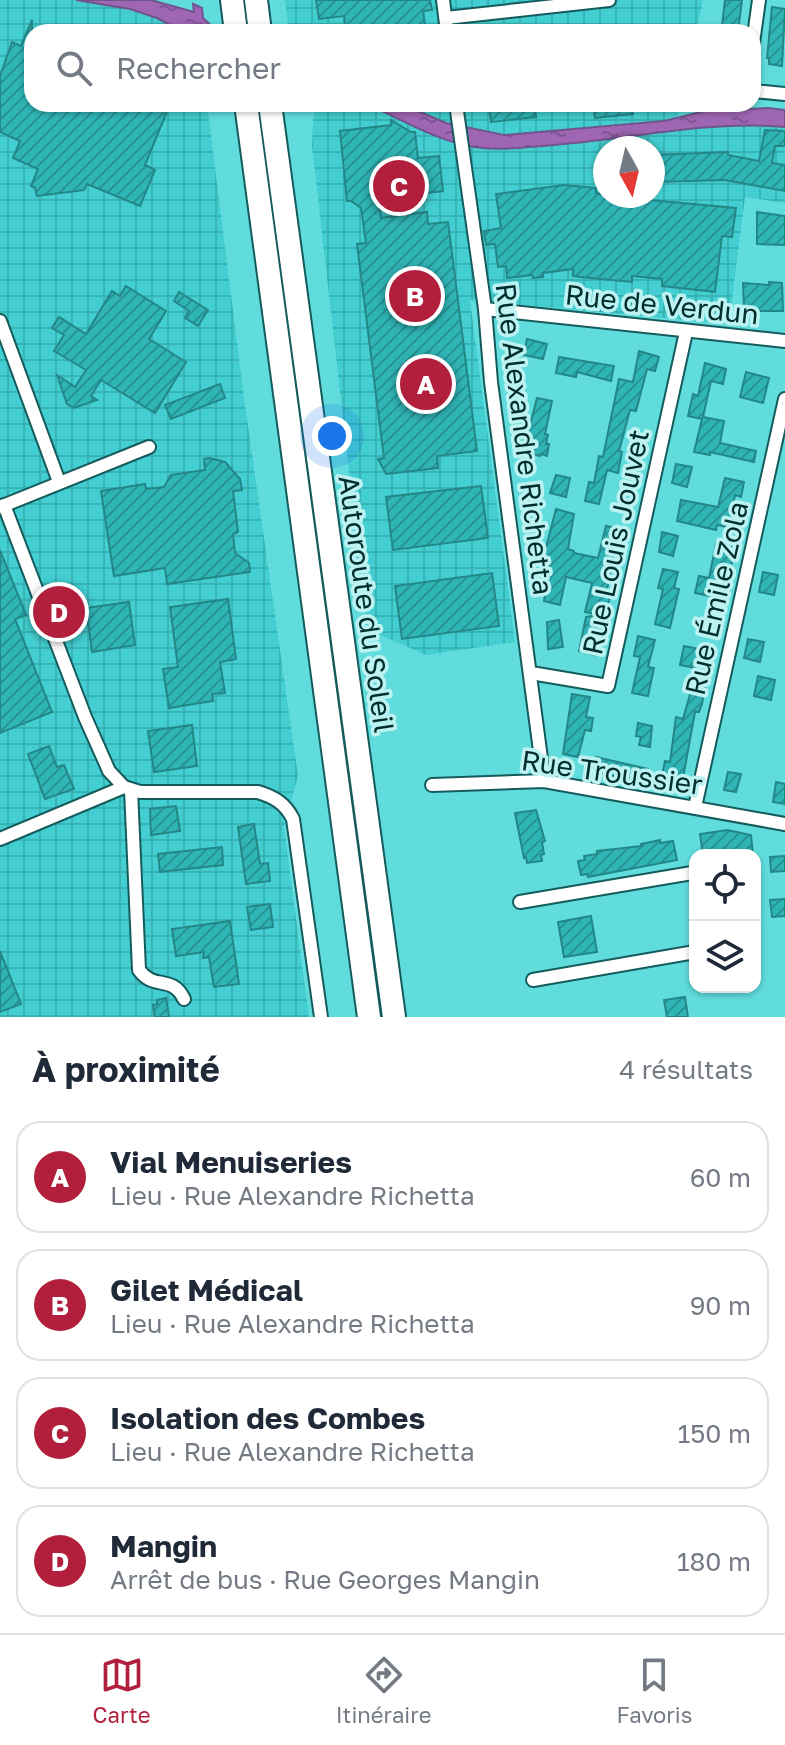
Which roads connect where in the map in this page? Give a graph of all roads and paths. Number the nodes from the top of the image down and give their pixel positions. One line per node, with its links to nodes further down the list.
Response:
1 (232, 0): 7 (highway)
2 (256, 0): 8 (highway)
3 (443, 0): 6 (street)
4 (609, 0): 6 (street)
5 (759, 0): 10 (street)
6 (446, 18): 9 (street)
7 (235, 24)
8 (259, 24)
9 (446, 24)
10 (756, 24)
11 (761, 92): 12 (street)
12 (785, 94)
13 (247, 112): 37 (highway, Autoroute du Soleil)
14 (271, 112): 38 (highway, Autoroute du Soleil)
15 (457, 112): 16 (street, Rue Alexandre Richetta)
16 (485, 309): 18 (street, Rue de Verdun); 24 (street, Rue Alexandre Richetta)
17 (0, 321): 22 (street)
18 (686, 332): 19 (street, Rue de Verdun); 24 (street, Rue Louis Jouvet)
19 (785, 341)
20 (785, 399): 28 (street, Rue Émile Zola)
21 (149, 447): 22 (street)
22 (59, 482): 23 (street)
23 (2, 506): 27 (street)
24 (531, 673): 25 (street, Rue Alexandre Richetta)
25 (544, 781): 26 (street, Rue Troussier); 28 (street, Rue Troussier)
26 (432, 785)
27 (127, 789): 30 (street); 35 (street); 36 (street)
28 (695, 807): 29 (street, Rue Troussier)
29 (785, 824)
30 (0, 839)
31 (689, 874): 32 (street)
32 (520, 902)
33 (689, 953): 34 (street)
34 (533, 980)
35 (184, 999)
36 (321, 1017)
37 (369, 1017)
38 (394, 1017)

